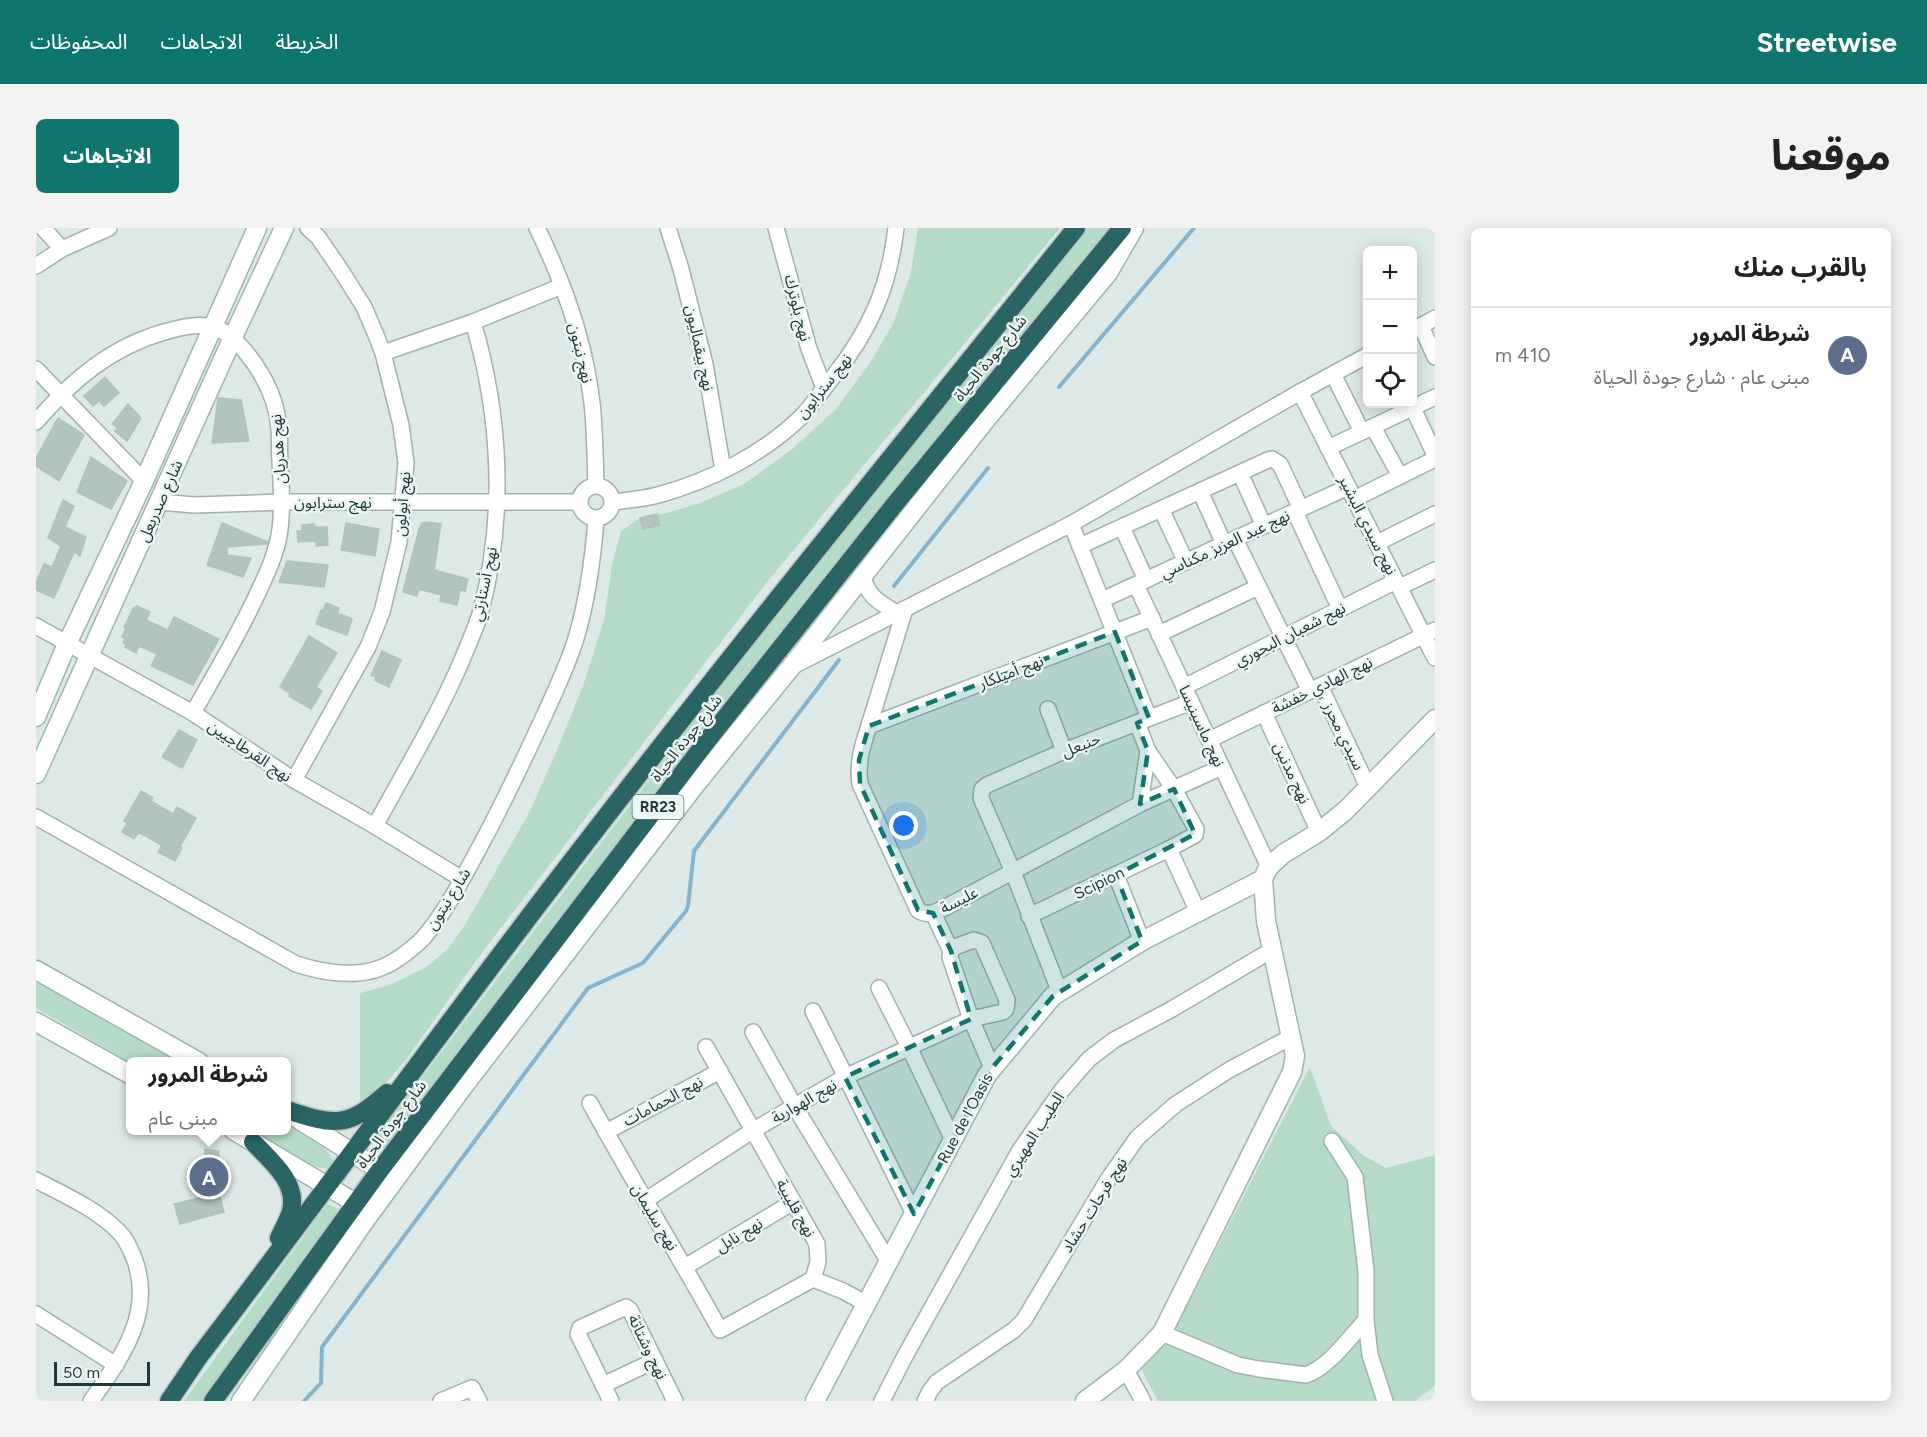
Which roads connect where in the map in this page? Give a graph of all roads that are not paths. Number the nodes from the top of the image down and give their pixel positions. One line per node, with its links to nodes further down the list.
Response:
1 (43, 228): 13 (street)
2 (109, 228): 13 (street)
3 (257, 228): 18 (street, شارع صدربعل)
4 (284, 228): 20 (street, شارع صدربعل)
5 (308, 228): 21 (street, نهج أبولون)
6 (537, 228): 15 (street, نهج نبتون)
7 (668, 228): 37 (street, نهج بيقماليون)
8 (776, 228): 26 (street, نهج بلوترك)
9 (896, 228): 26 (street, نهج سترابون)
10 (1076, 228): 124 (highway, شارع جودة الحياة / RR23)
11 (1122, 228): 139 (highway, شارع جودة الحياة / RR23)
12 (1134, 228): 62 (street)
13 (62, 249): 14 (street)
14 (36, 266)
15 (562, 286): 17 (street); 41 (street, نهج نبتون)
16 (1435, 318): 19 (street)
17 (473, 322): 21 (street); 47 (street, نهج أستارتي)
18 (213, 327): 20 (street, نهج هدريان); 28 (street, نهج هدريان); 40 (street, شارع صدربعل)
19 (1417, 328): 22 (street)
20 (233, 337): 45 (street, شارع صدربعل); 46 (street, نهج هدريان)
21 (382, 353): 44 (street, نهج أبولون)
22 (1435, 357)
23 (1363, 358): 25 (street)
24 (36, 369): 28 (street)
25 (1333, 374): 27 (street); 34 (street)
26 (824, 388): 37 (street, نهج سترابون)
27 (1300, 392): 35 (street, نهج سيدي البشير); 54 (street)
28 (59, 395): 33 (street, نهج هدريان); 40 (street)
29 (1435, 397): 30 (street)
30 (1417, 404)
31 (1408, 408): 34 (street)
32 (1413, 408): 36 (street)
33 (36, 422)
34 (1367, 430): 35 (street); 39 (street)
35 (1328, 448): 43 (street, نهج سيدي البشير)
36 (1435, 457): 39 (street, نهج عبد العزيز مكناسي)
37 (723, 470): 49 (street, نهج سترابون)
38 (1240, 473): 42 (street); 51 (street); 55 (street)
39 (1400, 476): 43 (street, نهج عبد العزيز مكناسي)
40 (144, 481): 75 (street, شارع صدربعل)
41 (596, 485): 48 (street); 49 (street)
42 (1200, 491): 50 (street); 57 (street, سيدي محرز)
43 (1351, 493): 51 (street, نهج عبد العزيز مكناسي); 58 (street, نهج سيدي البشير)
44 (403, 501): 46 (street, نهج سترابون); 47 (street, نهج سترابون); 94 (street, نهج أبولون)
45 (160, 502): 46 (street, نهج سترابون); 76 (street, شارع صدربعل)
46 (282, 502): 83 (street, نهج هدريان)
47 (496, 502): 48 (street, نهج سترابون); 99 (street, نهج أستارتي)
48 (579, 502): 53 (street)
49 (613, 502): 53 (street)
50 (1161, 508): 56 (street); 60 (street)
51 (1298, 510): 55 (street, نهج عبد العزيز مكناسي); 67 (street)
52 (1435, 514): 58 (street)
53 (596, 519): 105 (street, شارع نبتون)
54 (1071, 524): 59 (street); 68 (street)
55 (1264, 526): 57 (street, نهج عبد العزيز مكناسي)
56 (1122, 527): 59 (street); 63 (street, نهج ماسينيسا)
57 (1230, 542): 60 (street, نهج عبد العزيز مكناسي); 65 (street, سيدي محرز)
58 (1377, 543): 64 (street, نهج سيدي البشير)
59 (1080, 546): 66 (street)
60 (1186, 562): 63 (street, نهج عبد العزيز مكناسي)
61 (1435, 570): 64 (street, نهج شعبان البحوري)
62 (862, 575): 68 (street); 78 (street)
63 (1141, 582): 66 (street, نهج عبد العزيز مكناسي); 69 (street, نهج ماسينيسا)
64 (1398, 584): 67 (street, نهج شعبان البحوري); 72 (street, نهج سيدي البشير)
65 (1258, 587): 73 (street); 74 (street, سيدي محرز)
66 (1102, 600): 71 (street)
67 (1340, 609): 74 (street, نهج شعبان البحوري)
68 (900, 611): 78 (street); 88 (street, عليسة)
69 (1152, 618): 71 (street, نهج أميلكار); 73 (street, نهج ماسينيسا)
70 (36, 626): 75 (street, نهج القرطاجيين)
71 (1115, 632): 87 (street); 88 (street, نهج أميلكار)
72 (1430, 633): 77 (street, نهج سيدي البشير); 80 (street, نهج الهادي خفشة)
73 (1160, 634): 79 (street, نهج ماسينيسا)
74 (1283, 638): 79 (street, نهج شعبان البحوري); 80 (street, سيدي محرز)
75 (67, 644): 76 (street, نهج القرطاجيين); 85 (street, شارع صدربعل)
76 (89, 656): 83 (street, نهج القرطاجيين); 93 (street, شارع صدربعل)
77 (1435, 658)
78 (792, 666): 161 (street)
79 (1184, 687): 81 (street, نهج ماسينيسا)
80 (1315, 688): 84 (street, نهج الهادي خفشة); 95 (street, سيدي محرز)
81 (1191, 702): 87 (street, حنبعل); 89 (street, نهج ماسينيسا)
82 (1048, 709): 90 (street)
83 (193, 713): 94 (street, نهج القرطاجيين)
84 (1264, 713): 89 (street, نهج الهادي خفشة); 100 (street, نهج مدنين)
85 (36, 717)
86 (1435, 719): 95 (street, Rue de l'Oasis)
87 (1143, 721): 90 (street, حنبعل); 91 (street)
88 (869, 726): 107 (street, عليسة)
89 (1209, 740): 92 (street, نهج ماسينيسا)
90 (1064, 751): 102 (street, حنبعل)
91 (1148, 751): 96 (street); 97 (street)
92 (1222, 767): 96 (street, عليسة); 103 (street, نهج ماسينيسا)
93 (36, 774)
94 (294, 780): 99 (street, نهج القرطاجيين)
95 (1368, 786): 100 (street, Rue de l'Oasis)
96 (1174, 789): 97 (street, عليسة); 101 (street, Scipion)
97 (1140, 804): 102 (street, عليسة)
98 (36, 817): 105 (street, شارع نبتون)
99 (375, 826): 105 (street, نهج القرطاجيين)
100 (1319, 832): 103 (street, Rue de l'Oasis)
101 (1169, 849): 104 (street, Scipion); 106 (street)
102 (1013, 872): 107 (street, عليسة); 108 (street)
103 (1266, 873): 106 (street, Rue de l'Oasis); 110 (street)
104 (1116, 875): 108 (street, Scipion); 109 (street)
105 (462, 879)
106 (1198, 912): 109 (street, Rue de l'Oasis)
107 (933, 913): 111 (street)
108 (1029, 916): 114 (street)
109 (1142, 941): 114 (street, Rue de l'Oasis)
110 (1272, 950): 119 (street); 167 (street, الطيب المهيري)
111 (951, 951): 116 (street); 116 (street, نهج الهوارية)
112 (36, 970): 122 (street)
113 (879, 988): 121 (street)
114 (1059, 990): 123 (street, Rue de l'Oasis)
115 (813, 1011): 127 (street)
116 (971, 1019): 121 (street, نهج الهوارية); 123 (street)
117 (36, 1023): 126 (street)
118 (753, 1032): 129 (street)
119 (1291, 1037): 153 (street); 168 (street, نهج فرحات حشاد)
120 (706, 1047): 125 (street, نهج قليبية)
121 (909, 1047): 127 (street, نهج الهوارية); 135 (street)
122 (191, 1057)
123 (992, 1068): 135 (street, Rue de l'Oasis)
124 (413, 1070): 130 (highway); 138 (highway, شارع جودة الحياة / RR23)
125 (720, 1071): 132 (street, نهج قليبية); 133 (street, نهج الحمامات)
126 (126, 1072)
127 (845, 1077): 129 (street, نهج الهوارية); 145 (street)
128 (590, 1103): 133 (street, نهج سليمان)
129 (795, 1107): 132 (street, نهج الهوارية); 146 (street)
130 (291, 1112)
131 (291, 1114): 138 (street)
132 (752, 1131): 142 (street, نهج الهوارية); 143 (street, نهج قليبية)
133 (606, 1132): 142 (street, نهج سليمان)
134 (240, 1135): 137 (street)
135 (953, 1140): 145 (street, Rue de l'Oasis)
136 (1332, 1141): 152 (street)
137 (253, 1142): 141 (street); 148 (highway)
138 (352, 1152): 139 (street); 141 (highway, شارع جودة الحياة / RR23)
139 (380, 1170): 144 (highway, شارع جودة الحياة / RR23)
140 (36, 1180): 155 (street)
141 (327, 1186): 144 (street); 148 (highway, شارع جودة الحياة / RR23)
142 (646, 1200): 147 (street, نهج سليمان)
143 (794, 1202): 147 (street, نهج نابل); 149 (street, نهج قليبية)
144 (357, 1204): 160 (highway, شارع جودة الحياة / RR23)
145 (914, 1214): 146 (street, Rue de l'Oasis)
146 (889, 1262): 150 (street, Rue de l'Oasis)
147 (685, 1268): 149 (street, نهج سليمان)
148 (262, 1274): 159 (highway, شارع جودة الحياة / RR23)
149 (813, 1280): 150 (street)
150 (867, 1304): 166 (street, Rue de l'Oasis)
151 (36, 1314): 155 (street)
152 (1366, 1320): 153 (street); 171 (street)
153 (1162, 1333): 156 (street)
154 (654, 1361): 157 (street); 157 (street, نهج وشتاتة); 165 (street, نهج وشتاتة)
155 (116, 1365): 158 (street)
156 (1126, 1370): 169 (street); 170 (street)
157 (603, 1385): 164 (street)
158 (91, 1401)
159 (169, 1401)
160 (213, 1401)
161 (241, 1401)
162 (441, 1401): 163 (street)
163 (479, 1401)
164 (611, 1401)
165 (675, 1401)
166 (815, 1401)
167 (882, 1401)
168 (925, 1401)
169 (1084, 1401)
170 (1143, 1401)
171 (1385, 1401)

